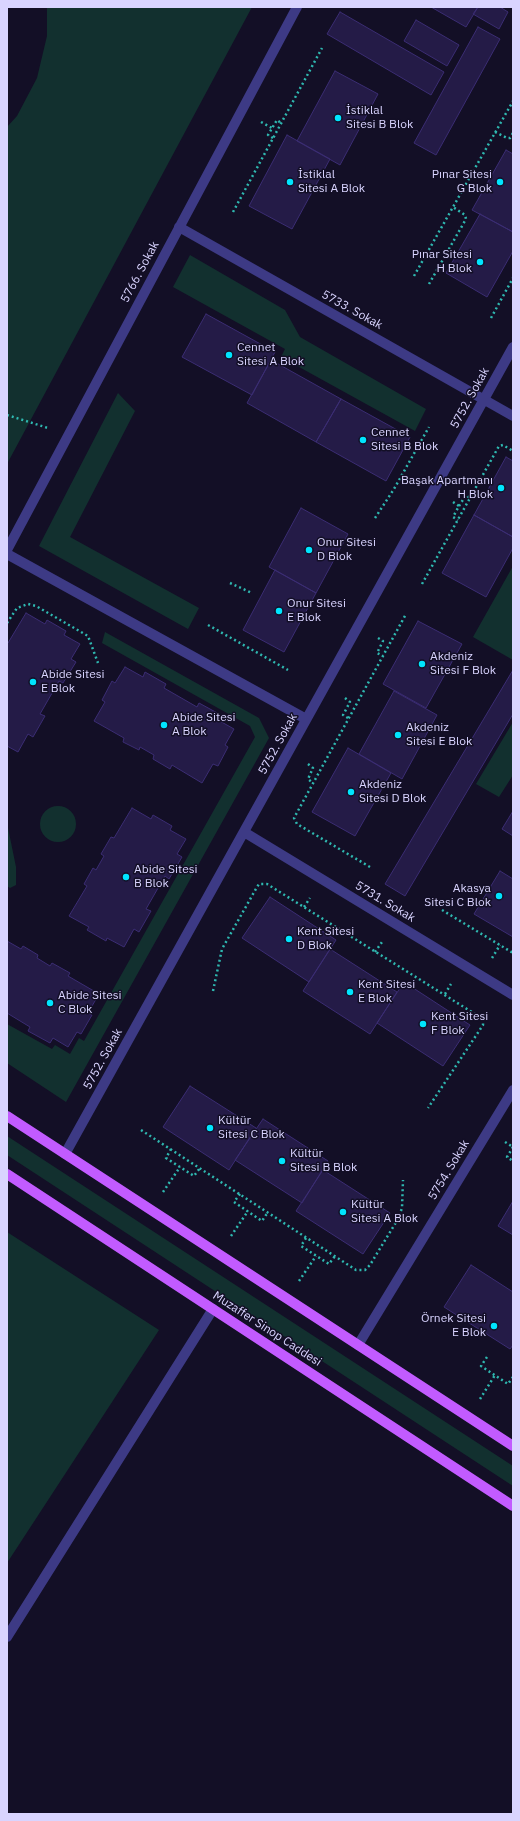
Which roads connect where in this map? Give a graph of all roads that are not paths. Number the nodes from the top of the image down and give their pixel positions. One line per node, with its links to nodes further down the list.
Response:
1 (297, 7): 2 (street, 5766. Sokak)
2 (179, 227): 4 (street, 5733. Sokak); 6 (street, 5766. Sokak)
3 (513, 347): 4 (street, 5752. Sokak)
4 (484, 400): 5 (street, 5733. Sokak); 8 (street, 5752. Sokak)
5 (513, 416)
6 (7, 550)
7 (7, 554): 8 (street)
8 (306, 719): 9 (street, 5752. Sokak)
9 (244, 832): 10 (street, 5731. Sokak); 13 (street, 5752. Sokak)
10 (513, 995)
11 (513, 1090): 16 (street, 5754. Sokak)
12 (7, 1116): 13 (main road)
13 (65, 1154): 16 (main road)
14 (7, 1174): 15 (main road, Muzaffer Sinop Caddesi)
15 (213, 1309): 18 (main road, Muzaffer Sinop Caddesi); 19 (street)
16 (358, 1345): 17 (main road)
17 (513, 1446)
18 (513, 1506)
19 (7, 1637)

